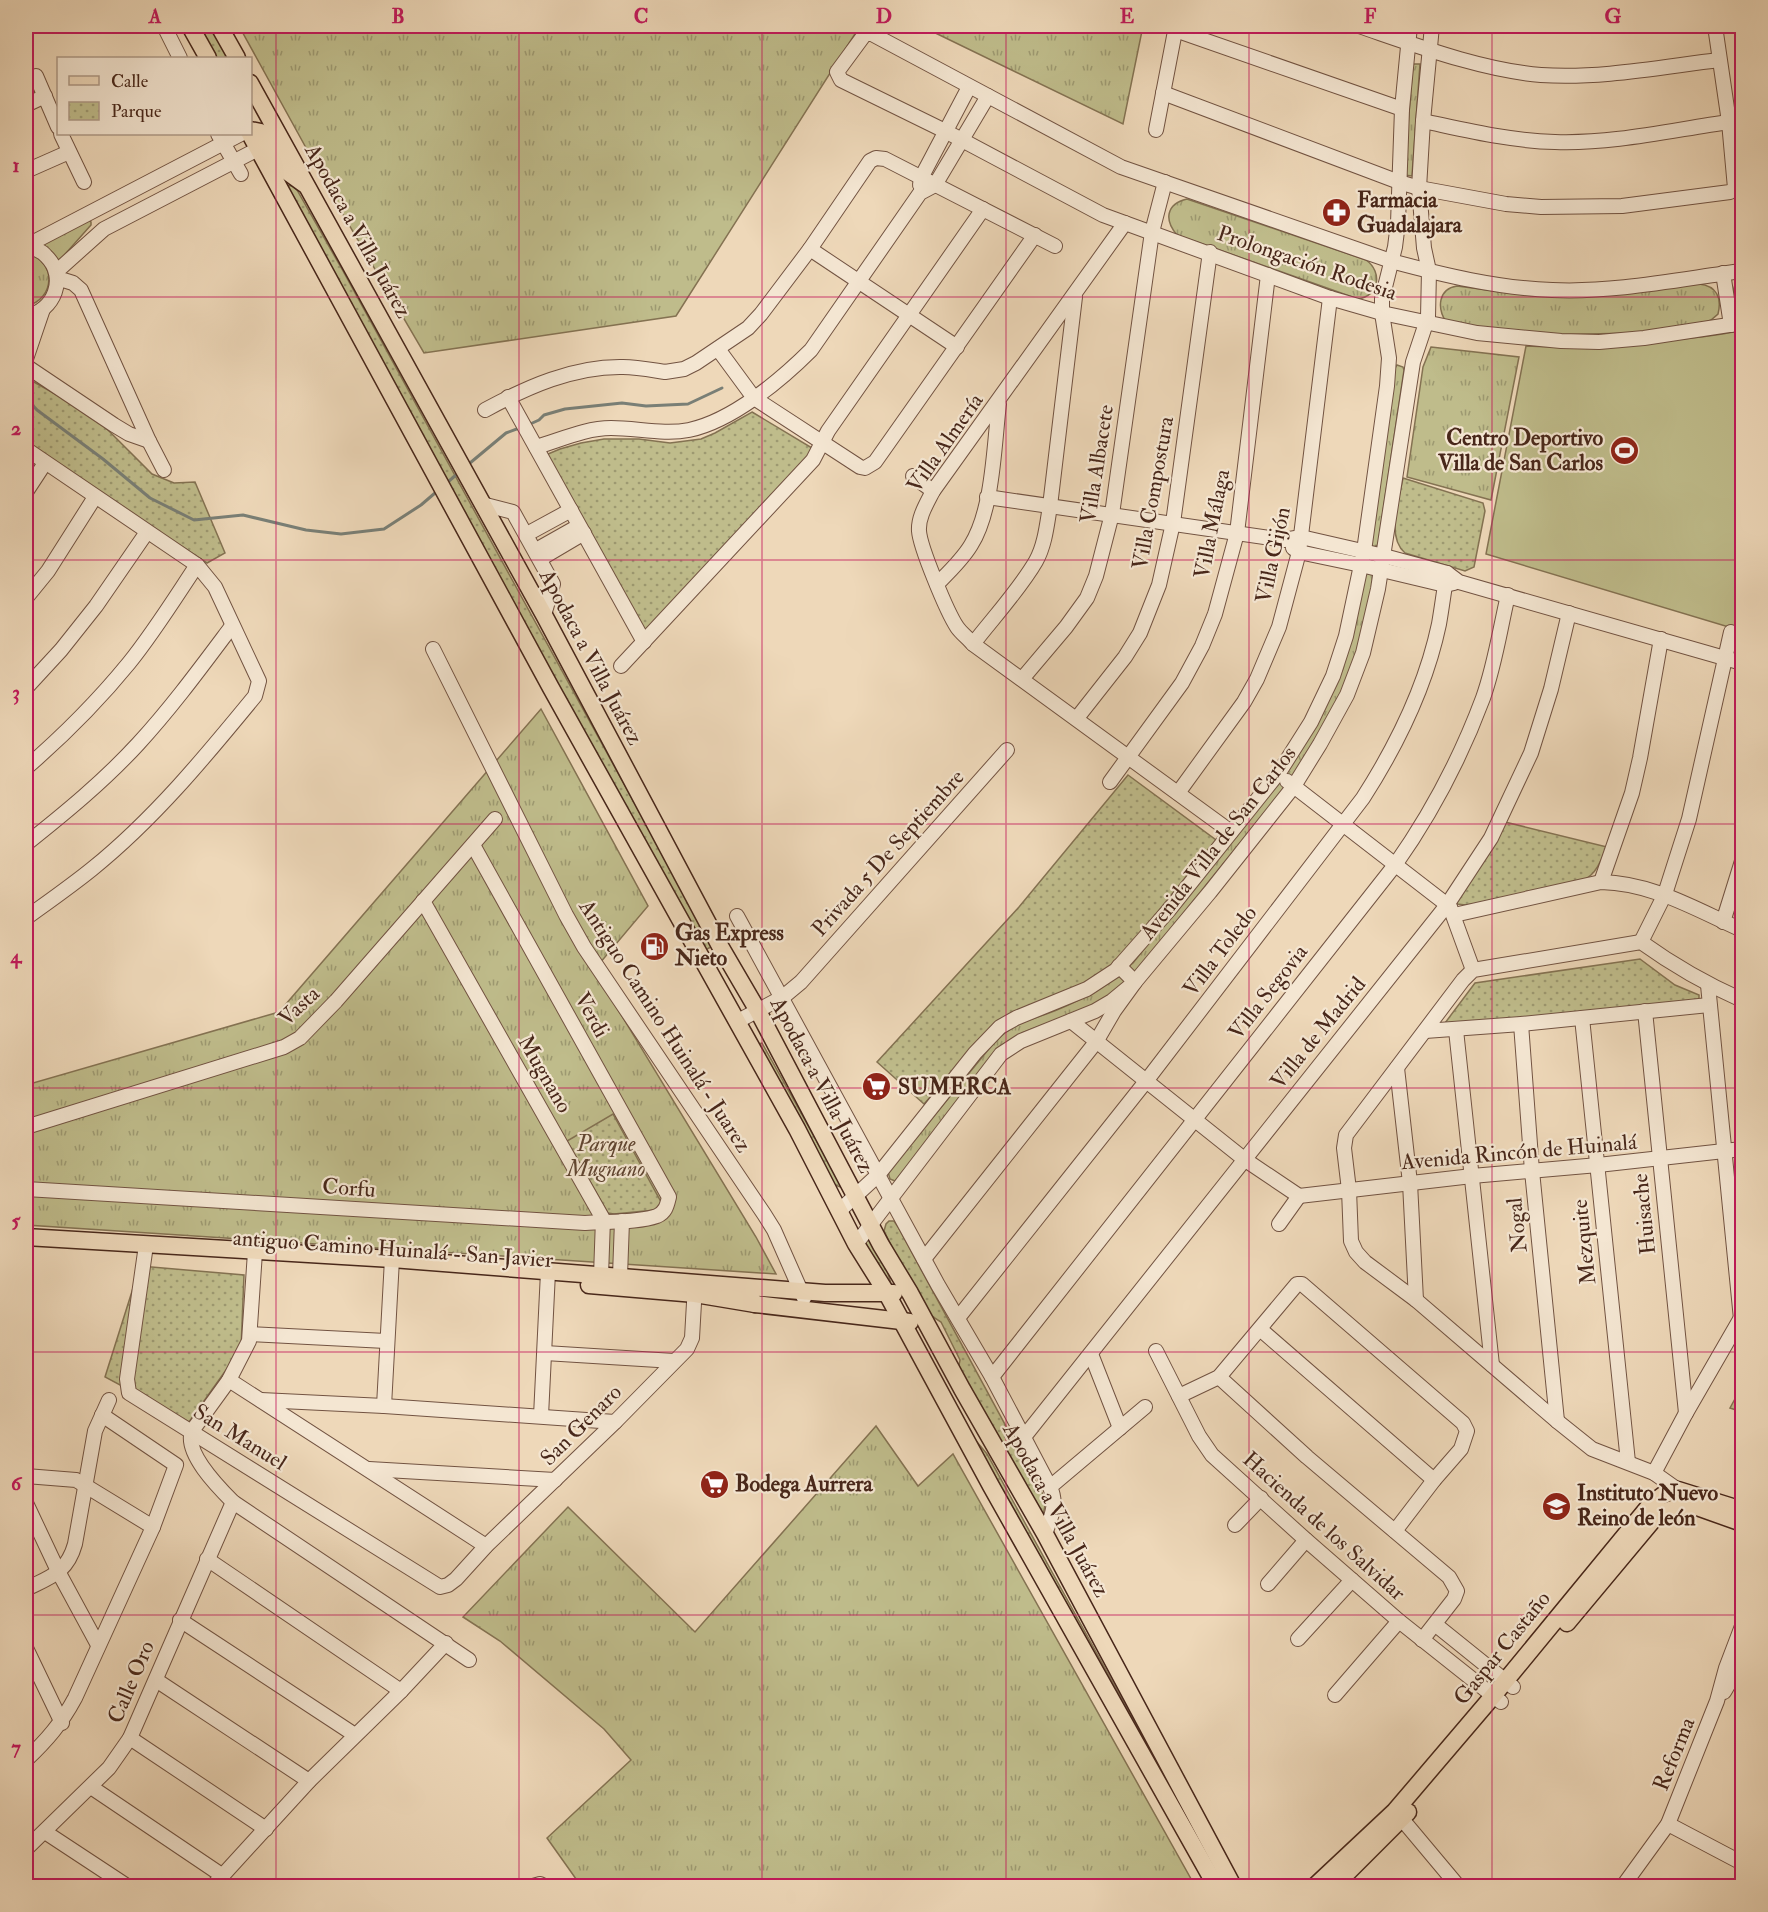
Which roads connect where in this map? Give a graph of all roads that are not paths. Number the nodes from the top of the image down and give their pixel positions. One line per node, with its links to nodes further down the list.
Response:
1 (164, 26): 11 (street)
2 (190, 26): 12 (main road)
3 (219, 26): 13 (main road)
4 (1359, 26): 9 (street)
5 (1410, 26): 9 (street, Avenida Villa de San Carlos)
6 (1432, 26): 10 (street, Avenida Villa de San Carlos)
7 (1715, 26): 14 (street)
8 (1176, 28): 18 (street); 22 (street)
9 (1408, 43): 10 (street); 22 (street, Avenida Villa de San Carlos)
10 (1429, 49): 14 (street); 23 (street, Avenida Villa de San Carlos)
11 (180, 57)
12 (207, 57)
13 (236, 57)
14 (1719, 60): 24 (street)
15 (36, 76): 19 (street)
16 (252, 87): 43 (main road, Apodaca a Villa Juárez)
17 (969, 87): 20 (street, Prolongación Rodesia); 28 (street); 28 (street, Prolongación Rodesia)
18 (1162, 93): 26 (street); 41 (street)
19 (45, 96): 21 (street); 25 (street)
20 (988, 96): 33 (street); 40 (street, Prolongación Rodesia)
21 (26, 105)
22 (1402, 109): 41 (street, Avenida Villa de San Carlos)
23 (1422, 121): 24 (street); 44 (street, Avenida Villa de San Carlos)
24 (1729, 122): 44 (street)
25 (57, 126)
26 (1156, 130)
27 (252, 131): 43 (main road)
28 (945, 131): 33 (street, Prolongación Rodesia); 38 (street)
29 (61, 135): 35 (street)
30 (236, 135): 32 (street)
31 (252, 135): 34 (main road, Apodaca a Villa Juárez)
32 (221, 138): 36 (street); 46 (street)
33 (962, 141): 42 (street); 50 (street, Prolongación Rodesia)
34 (258, 149): 36 (street); 162 (main road, Apodaca a Villa Juárez)
35 (69, 152): 37 (street); 39 (street)
36 (238, 168): 49 (street)
37 (26, 171)
38 (921, 178): 42 (street); 45 (street); 56 (street)
39 (84, 182)
40 (1165, 182): 52 (street, Villa Albacete); 58 (street, Prolongación Rodesia)
41 (1399, 182): 44 (street); 58 (street, Avenida Villa de San Carlos)
42 (935, 185): 45 (street); 47 (street)
43 (308, 186): 94 (main road, Apodaca a Villa Juárez)
44 (1419, 188): 59 (street, Avenida Villa de San Carlos)
45 (920, 193): 64 (street)
46 (117, 197): 48 (street); 49 (street)
47 (983, 209): 53 (street); 69 (street)
48 (94, 210): 51 (street); 54 (street)
49 (127, 217): 51 (street)
50 (1125, 223): 52 (street, Prolongación Rodesia); 65 (street, Villa Almería)
51 (104, 229): 62 (street)
52 (1152, 232): 57 (street, Prolongación Rodesia); 97 (street, Villa Albacete)
53 (1035, 235): 55 (street); 73 (street)
54 (26, 246): 62 (street)
55 (1055, 246)
56 (810, 249): 64 (street); 74 (street)
57 (1210, 252): 63 (street, Prolongación Rodesia); 98 (street, Villa Compostura)
58 (1390, 261): 59 (street, Prolongación Rodesia); 68 (street, Avenida Villa de San Carlos)
59 (1429, 271): 61 (street, Prolongación Rodesia); 71 (street, Avenida Villa de San Carlos)
60 (1743, 271): 61 (street, Prolongación Rodesia)
61 (1723, 273): 72 (street)
62 (57, 275): 67 (street); 83 (street)
63 (1268, 275): 66 (street, Prolongación Rodesia); 102 (street, Villa Málaga)
64 (859, 282): 69 (street); 80 (street)
65 (1075, 295): 81 (street, Villa Almería); 96 (street)
66 (1330, 298): 68 (street, Prolongación Rodesia); 103 (street, Villa Gijón)
67 (44, 309): 70 (street); 76 (street)
68 (1382, 313): 71 (street, Prolongación Rodesia); 75 (street, Avenida Villa de San Carlos)
69 (909, 315): 73 (street); 84 (street)
70 (26, 316)
71 (1426, 323): 72 (street, Prolongación Rodesia); 77 (street, Avenida Villa de San Carlos)
72 (1737, 324)
73 (957, 347): 84 (street)
74 (718, 349): 79 (street); 80 (street)
75 (1389, 358): 77 (street); 108 (street, Avenida Villa de San Carlos)
76 (26, 359)
77 (1413, 362): 107 (street, Avenida Villa de San Carlos)
78 (26, 366): 83 (street)
79 (508, 397): 82 (street); 85 (street)
80 (754, 398): 84 (street); 85 (street)
81 (999, 401): 90 (street, Villa Almería); 93 (street)
82 (485, 410)
83 (149, 441): 88 (street)
84 (822, 443): 120 (street)
85 (536, 447): 95 (street)
86 (26, 449): 87 (street)
87 (45, 463): 91 (street); 92 (street)
88 (164, 470)
89 (913, 476): 90 (street)
90 (933, 491): 112 (street, Villa Almería)
91 (26, 492)
92 (95, 497): 101 (street); 114 (street)
93 (987, 497): 96 (street); 112 (street)
94 (482, 504): 100 (street); 116 (main road, Apodaca a Villa Juárez)
95 (569, 506): 99 (street); 100 (street)
96 (1050, 506): 97 (street); 121 (street)
97 (1112, 514): 98 (street); 126 (street, Villa Albacete)
98 (1173, 523): 102 (street); 128 (street, Villa Compostura)
99 (581, 529): 106 (street); 120 (street)
100 (525, 530): 106 (street)
101 (147, 532): 109 (street); 127 (street)
102 (1237, 533): 104 (street); 130 (street, Villa Málaga)
103 (1301, 537): 104 (street); 105 (street, Villa Gijón); 108 (street)
104 (1284, 540): 105 (street)
105 (1299, 552): 108 (street); 135 (street, Villa Gijón)
106 (538, 554): 116 (street)
107 (1384, 556): 108 (street); 110 (street, Avenida Villa de San Carlos); 111 (street)
108 (1362, 558): 110 (street); 132 (street, Avenida Villa de San Carlos)
109 (197, 565): 117 (street); 131 (street)
110 (1382, 570): 111 (street); 134 (street, Avenida Villa de San Carlos)
111 (1446, 579): 113 (street); 137 (street, Villa Toledo)
112 (938, 584): 121 (street, Villa Almería)
113 (1508, 595): 115 (street); 142 (street, Villa Segovia)
114 (26, 598)
115 (1569, 613): 119 (street); 146 (street, Villa de Madrid)
116 (544, 615): 159 (main road, Apodaca a Villa Juárez)
117 (232, 626): 139 (street); 148 (street)
118 (1731, 632): 123 (street)
119 (1661, 639): 123 (street); 143 (street)
120 (644, 642): 125 (street)
121 (973, 644): 126 (street, Villa Almería)
122 (433, 649): 206 (street, Antiguo Camino Huinalá - Juarez)
123 (1725, 658): 124 (street); 144 (street)
124 (1743, 663)
125 (621, 666)
126 (1022, 679): 128 (street, Villa Almería)
127 (26, 688)
128 (1077, 718): 130 (street, Villa Almería)
129 (1007, 750): 156 (street, Privada 5 De Septiembre)
130 (1129, 758): 133 (street, Villa Málaga); 135 (street, Villa Almería)
131 (26, 768)
132 (1278, 774): 134 (street); 138 (street, Avenida Villa de San Carlos)
133 (1110, 782)
134 (1294, 786): 137 (street); 154 (street, Avenida Villa de San Carlos)
135 (1178, 793): 138 (street, Villa Almería)
136 (495, 819): 140 (street, Vasta)
137 (1344, 824): 142 (street); 171 (street, Villa Toledo)
138 (1231, 832): 152 (street, Avenida Villa de San Carlos)
139 (26, 844)
140 (473, 844): 145 (street, Vasta); 188 (street, Verdi)
141 (1743, 861): 149 (street)
142 (1395, 865): 146 (street); 172 (street, Villa Segovia)
143 (1601, 882): 144 (street); 146 (street)
144 (1665, 894): 149 (street); 151 (street)
145 (423, 901): 173 (street, Vasta); 191 (street, Mugnano)
146 (1450, 910): 153 (street); 176 (street, Villa de Madrid)
147 (737, 916): 156 (street)
148 (26, 918)
149 (1723, 921): 150 (street)
150 (1743, 930)
151 (1641, 942): 153 (street); 155 (street)
152 (1119, 966): 154 (street); 168 (street, Avenida Villa de San Carlos)
153 (1473, 970): 166 (street)
154 (1135, 981): 163 (street, Avenida Villa de San Carlos); 167 (street)
155 (1708, 985): 157 (street); 158 (street)
156 (783, 997): 159 (street, Privada 5 De Septiembre); 180 (street)
157 (1743, 1000)
158 (1708, 1005): 160 (street); 175 (street)
159 (758, 1011): 162 (street, Privada 5 De Septiembre); 186 (main road, Apodaca a Villa Juárez)
160 (1646, 1011): 161 (street); 177 (street, Huisache)
161 (1582, 1018): 164 (street); 178 (street, Mezquite)
162 (738, 1021): 189 (main road, Apodaca a Villa Juárez)
163 (1071, 1021): 167 (street); 169 (street, Avenida Villa de San Carlos)
164 (1521, 1024): 165 (street); 179 (street, Nogal)
165 (1456, 1030): 166 (street); 181 (street)
166 (1425, 1031): 170 (street)
167 (1096, 1042): 171 (street); 199 (street)
168 (975, 1053): 169 (street); 180 (street, Avenida Villa de San Carlos)
169 (990, 1066): 187 (street, Avenida Villa de San Carlos)
170 (1397, 1068): 182 (street); 184 (street)
171 (1147, 1080): 172 (street); 212 (street, Villa Toledo)
172 (1195, 1119): 176 (street); 224 (street, Villa Segovia)
173 (26, 1126)
174 (1743, 1149): 175 (street, Avenida Rincón de Huinalá)
175 (1723, 1151): 177 (street, Avenida Rincón de Huinalá); 213 (street)
176 (1244, 1159): 185 (street); 221 (street, Villa de Madrid)
177 (1659, 1159): 178 (street, Avenida Rincón de Huinalá); 232 (street, Huisache)
178 (1598, 1165): 179 (street, Avenida Rincón de Huinalá); 240 (street, Mezquite)
179 (1532, 1171): 181 (street, Avenida Rincón de Huinalá); 235 (street, Nogal)
180 (878, 1175): 186 (street, Avenida Villa de San Carlos); 187 (street)
181 (1472, 1176): 182 (street, Avenida Rincón de Huinalá); 223 (street)
182 (1410, 1183): 184 (street, Avenida Rincón de Huinalá); 209 (street)
183 (26, 1189): 191 (street, Corfu)
184 (1349, 1190): 185 (street, Avenida Rincón de Huinalá); 209 (street)
185 (1299, 1196): 192 (street)
186 (856, 1197): 189 (street, Avenida Villa de San Carlos); 193 (main road, Apodaca a Villa Juárez)
187 (891, 1199): 193 (street, Avenida Villa de San Carlos); 199 (street)
188 (667, 1208): 190 (street, Corfu)
189 (839, 1211): 195 (main road, Apodaca a Villa Juárez)
190 (622, 1221): 191 (street, Corfu); 202 (street)
191 (603, 1222): 201 (street)
192 (1279, 1224)
193 (870, 1226): 195 (street, Avenida Villa de San Carlos); 208 (main road, Apodaca a Villa Juárez)
194 (26, 1237): 197 (main road)
195 (856, 1244): 207 (main road, Apodaca a Villa Juárez)
196 (26, 1248): 197 (main road)
197 (145, 1250): 198 (main road); 238 (street, San Manuel)
198 (254, 1256): 200 (main road); 217 (street)
199 (924, 1259): 212 (street)
200 (391, 1265): 203 (main road); 218 (street)
201 (601, 1275): 202 (main road); 203 (main road)
202 (620, 1276): 205 (main road)
203 (547, 1277): 205 (main road, antiguo Camino Huinalá - San Javier); 220 (street)
204 (741, 1285): 205 (main road); 206 (main road); 210 (main road)
205 (695, 1288): 210 (main road, antiguo Camino Huinalá - San Javier); 222 (street, San Genaro)
206 (803, 1291): 207 (main road); 211 (street, Antiguo Camino Huinalá - Juarez)
207 (886, 1292): 208 (main road); 214 (main road, Apodaca a Villa Juárez)
208 (910, 1293): 215 (main road, Apodaca a Villa Juárez)
209 (1416, 1300): 223 (street)
210 (756, 1304): 211 (main road, antiguo Camino Huinalá - San Javier)
211 (808, 1311): 214 (main road, antiguo Camino Huinalá - San Javier)
212 (958, 1318): 224 (street)
213 (1742, 1318): 232 (street)
214 (902, 1322): 215 (main road, antiguo Camino Huinalá - San Javier); 276 (main road, Apodaca a Villa Juárez)
215 (926, 1323): 257 (main road, Apodaca a Villa Juárez)
216 (1260, 1329): 225 (street); 245 (street); 245 (street)
217 (250, 1334): 218 (street); 226 (street)
218 (386, 1341): 230 (street)
219 (1156, 1351): 227 (street, Hacienda de los Salvidar)
220 (545, 1353): 222 (street); 234 (street)
221 (1091, 1354): 237 (street); 239 (street, Villa de Madrid)
222 (674, 1361): 236 (street, San Genaro)
223 (1492, 1365): 235 (street)
224 (992, 1377): 239 (street)
225 (1219, 1377): 227 (street); 256 (street)
226 (229, 1380): 228 (street); 238 (street)
227 (1179, 1396): 249 (street, Hacienda de los Salvidar)
228 (261, 1400): 230 (street); 241 (street)
229 (109, 1401): 233 (street)
230 (384, 1406): 234 (street)
231 (1145, 1407): 237 (street)
232 (1686, 1413): 242 (street)
233 (102, 1415): 246 (street); 255 (street)
234 (541, 1416): 236 (street)
235 (1557, 1421): 240 (street)
236 (615, 1422): 244 (street, San Genaro)
237 (1120, 1428): 247 (street)
238 (192, 1431): 250 (street); 262 (street, San Manuel)
239 (1024, 1437): 247 (street)
240 (1628, 1462): 242 (street)
241 (366, 1469): 244 (street); 259 (street)
242 (1654, 1473): 248 (street)
243 (26, 1476): 246 (street)
244 (555, 1480): 259 (street, San Genaro)
245 (1434, 1480): 256 (street)
246 (85, 1484): 255 (street); 261 (street)
247 (1050, 1487): 257 (street)
248 (1678, 1490): 252 (main road); 280 (main road, Gaspar Castaño)
249 (1261, 1498): 254 (street); 258 (street, Hacienda de los Salvidar)
250 (233, 1502): 260 (street, Calle Oro); 273 (street)
251 (26, 1503): 261 (street)
252 (1743, 1510)
253 (1743, 1523): 280 (main road, Gaspar Castaño)
254 (1235, 1525)
255 (153, 1527): 274 (street)
256 (1395, 1531): 268 (street)
257 (1045, 1534): 270 (main road, Apodaca a Villa Juárez)
258 (1306, 1540): 263 (street, Hacienda de los Salvidar); 264 (street)
259 (486, 1546): 262 (street, San Genaro)
260 (207, 1559): 266 (street, Calle Oro); 281 (street)
261 (59, 1573): 265 (street); 274 (street)
262 (456, 1579)
263 (1352, 1580): 267 (street, Hacienda de los Salvidar); 271 (street)
264 (1268, 1584)
265 (26, 1589)
266 (180, 1620): 279 (street, Calle Oro); 285 (street)
267 (1399, 1621): 272 (street, Hacienda de los Salvidar); 282 (street)
268 (1436, 1625): 272 (street); 280 (street)
269 (1743, 1626): 278 (street)
270 (1100, 1637): 276 (main road); 302 (main road, Apodaca a Villa Juárez)
271 (1298, 1639)
272 (1422, 1640): 283 (street, Hacienda de los Salvidar)
273 (446, 1643): 277 (street); 281 (street)
274 (98, 1645): 284 (street)
275 (26, 1648): 284 (street)
276 (1082, 1648): 301 (main road, Apodaca a Villa Juárez)
277 (469, 1660)
278 (1737, 1667): 291 (street, Reforma)
279 (156, 1680): 286 (street, Calle Oro); 288 (street)
280 (1508, 1684): 283 (main road, Gaspar Castaño)
281 (401, 1691): 285 (street)
282 (1335, 1695)
283 (1497, 1699): 290 (main road, Gaspar Castaño)
284 (62, 1723): 287 (street)
285 (356, 1735): 288 (street)
286 (130, 1738): 289 (street, Calle Oro); 292 (street)
287 (26, 1760)
288 (309, 1780): 292 (street)
289 (91, 1787): 293 (street, Calle Oro); 296 (street)
290 (1398, 1815): 303 (main road, Gaspar Castaño); 304 (main road, Gaspar Castaño); 305 (street)
291 (1668, 1824): 295 (street); 306 (street, Reforma)
292 (266, 1829): 296 (street)
293 (45, 1832): 294 (street, Calle Oro); 297 (street)
294 (26, 1849)
295 (1743, 1863)
296 (223, 1876): 298 (street)
297 (127, 1887)
298 (213, 1887)
299 (533, 1887): 300 (street)
300 (544, 1887)
301 (1216, 1887)
302 (1233, 1887)
303 (1315, 1887)
304 (1334, 1887)
305 (1458, 1887)
306 (1623, 1887)

